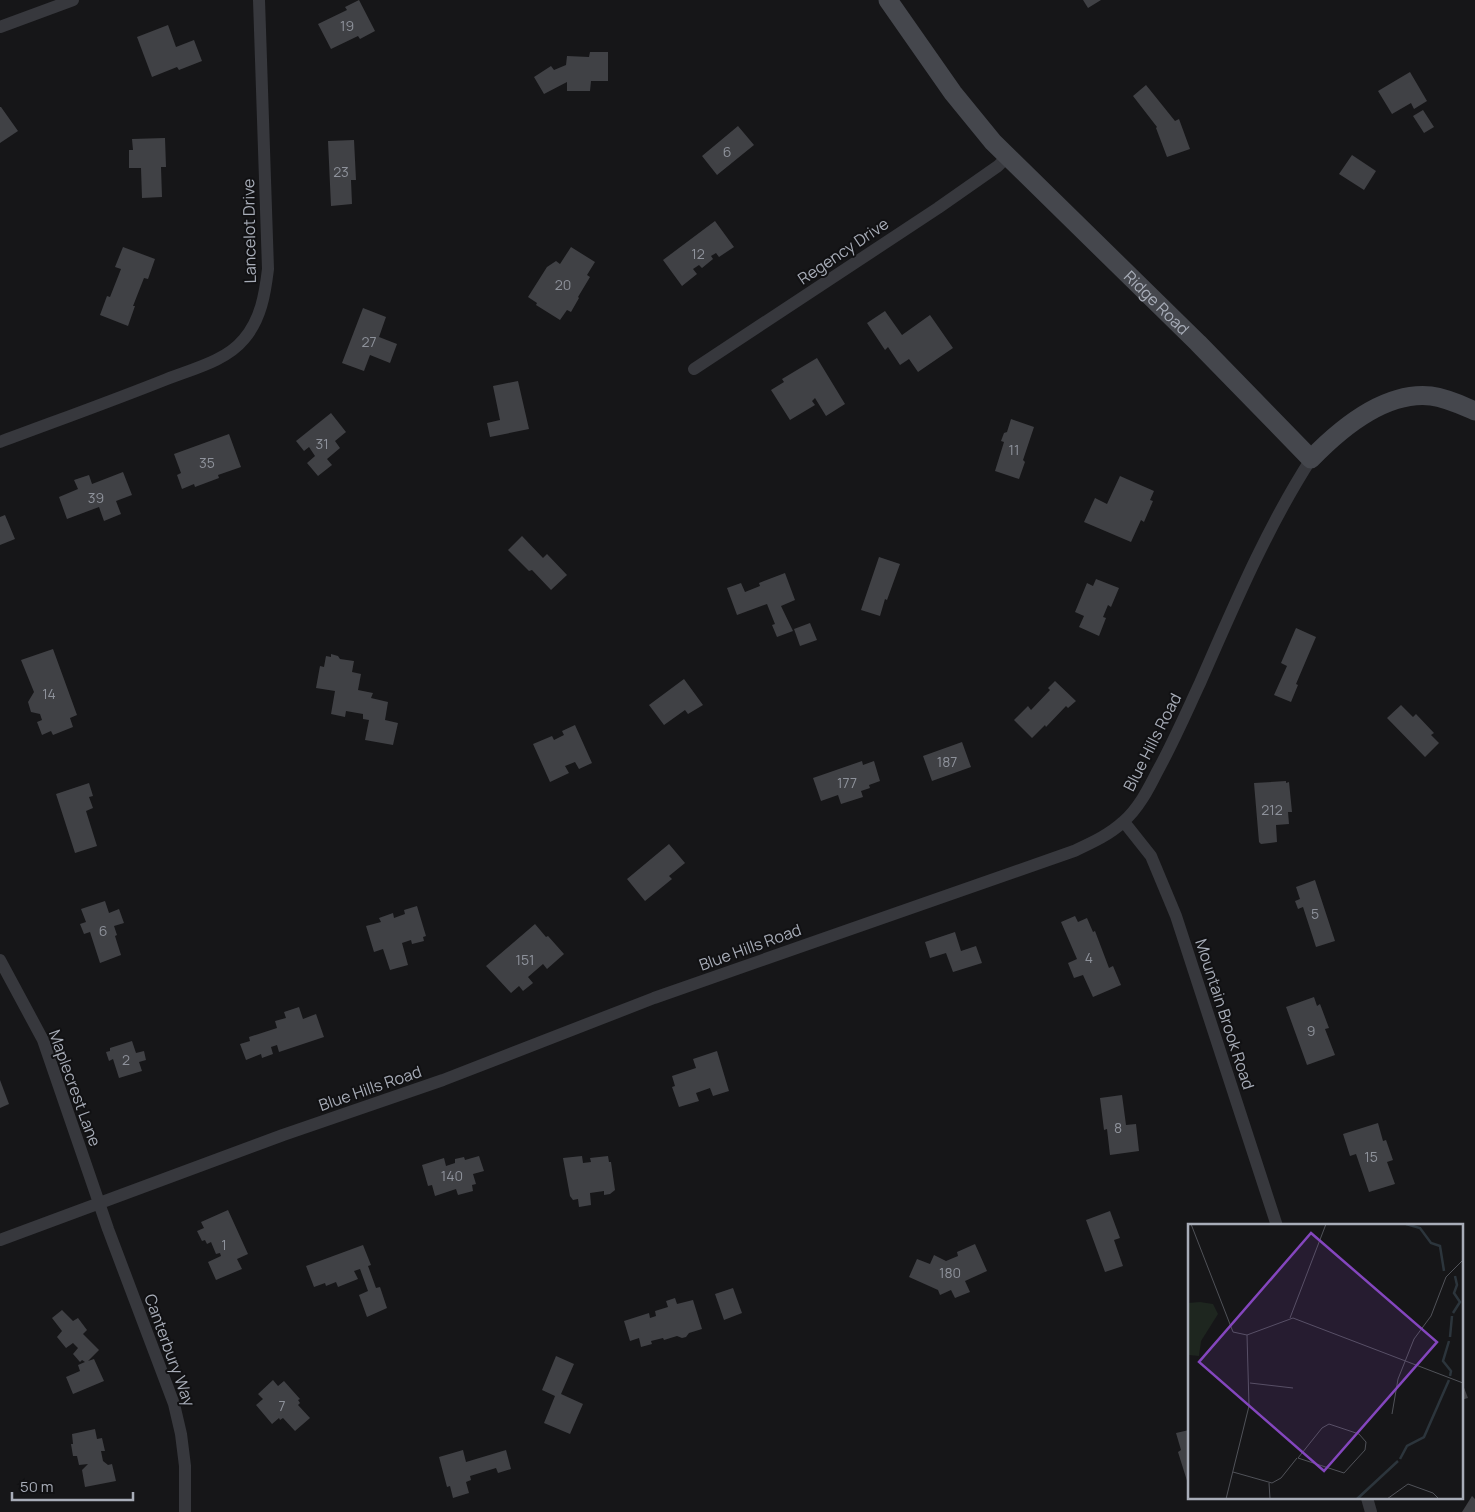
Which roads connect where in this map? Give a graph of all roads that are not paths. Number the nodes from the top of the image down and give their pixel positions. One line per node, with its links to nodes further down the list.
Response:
1 (73, 0): 4 (street)
2 (258, 0): 8 (street, Lancelot Drive)
3 (888, 0): 5 (street, Ridge Road)
4 (0, 27)
5 (1008, 156): 6 (street, Regency Drive); 9 (street, Ridge Road)
6 (694, 370)
7 (1475, 411): 9 (street)
8 (0, 442)
9 (1311, 459): 10 (street, Blue Hills Road)
10 (1124, 822): 12 (street, Blue Hills Road); 13 (street, Mountain Brook Road)
11 (0, 960): 12 (street, Maplecrest Lane)
12 (99, 1203): 14 (street, Blue Hills Road); 15 (street, Canterbury Way)
13 (1276, 1224)
14 (0, 1240)
15 (185, 1512)

